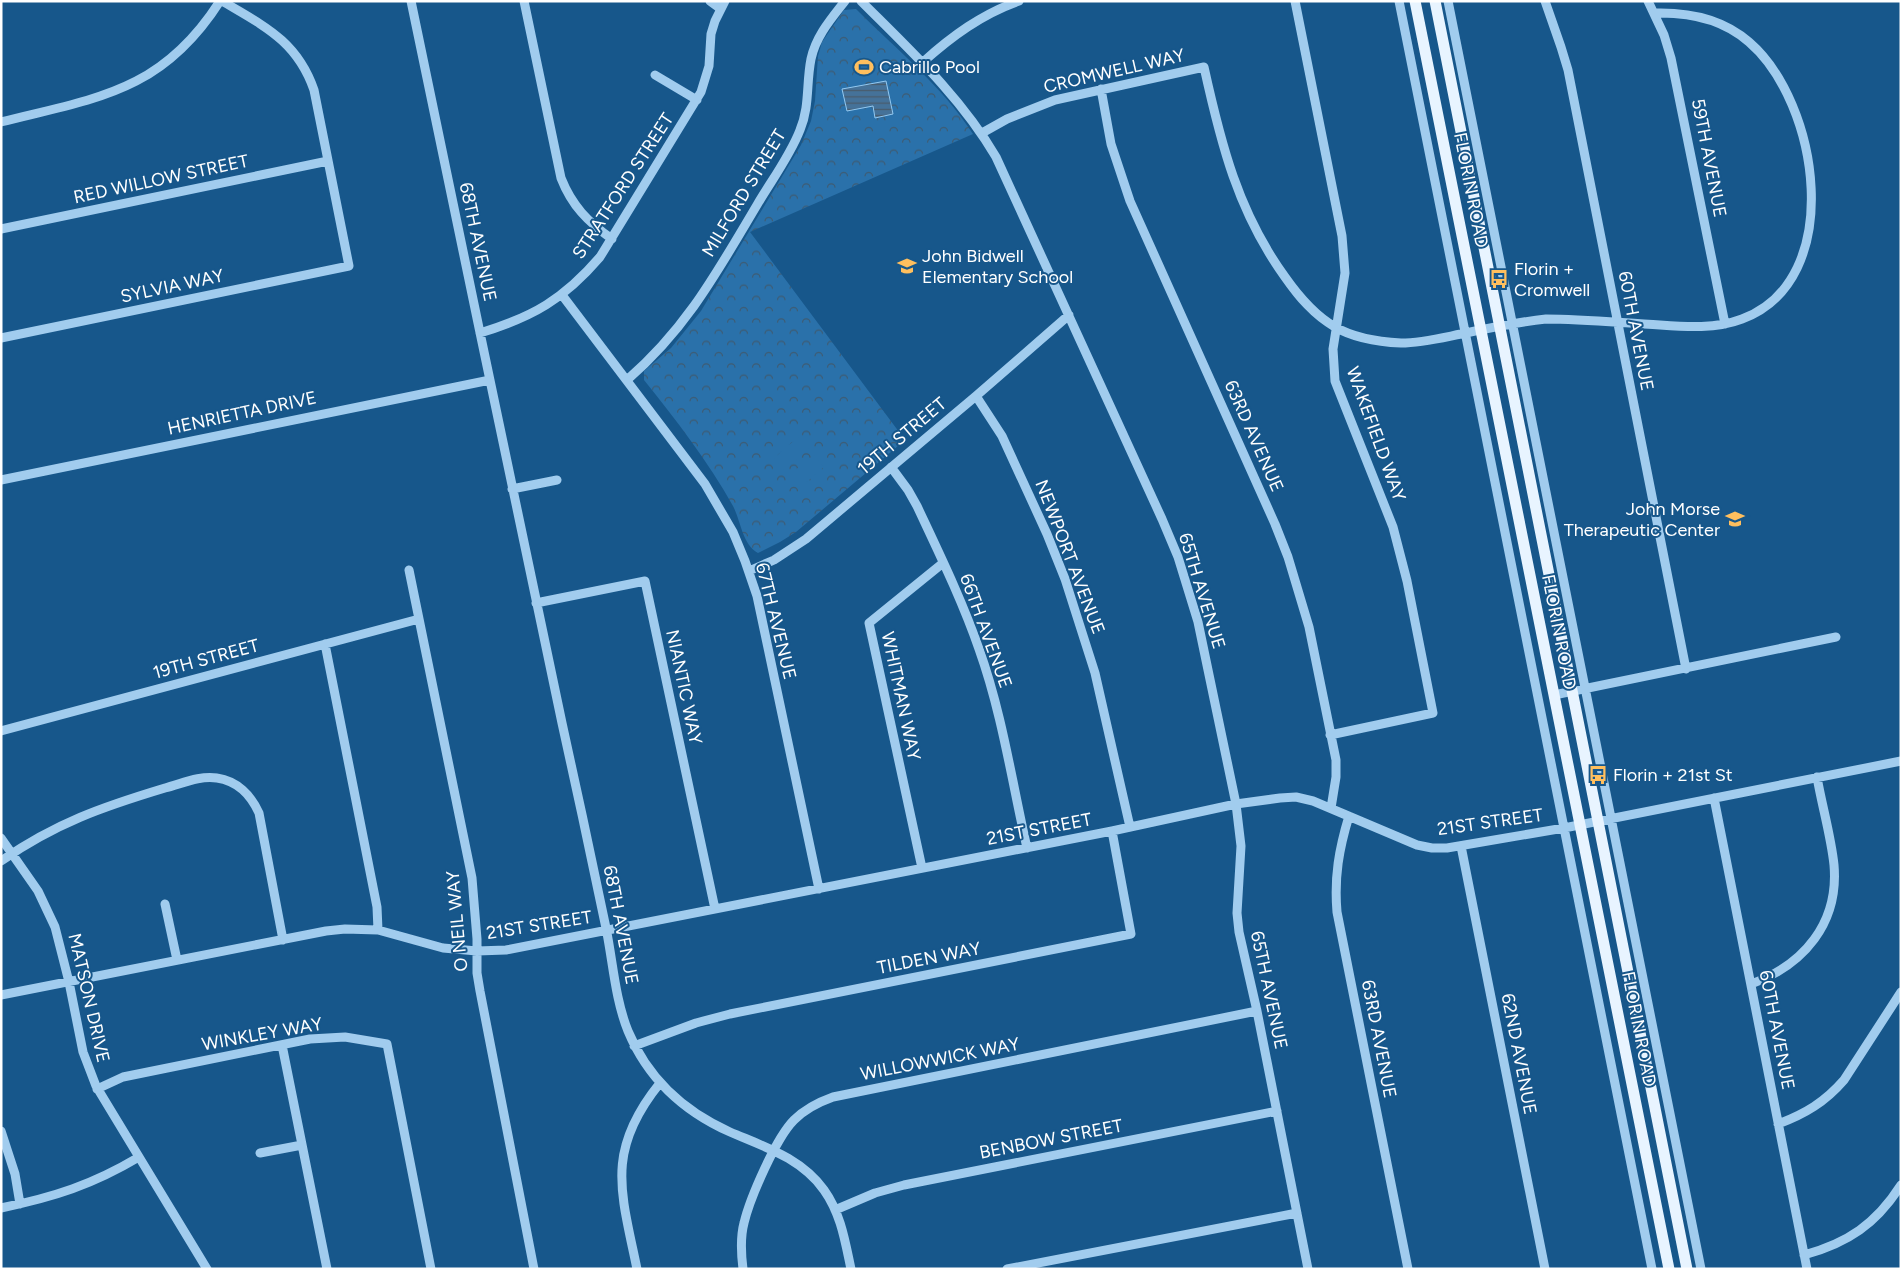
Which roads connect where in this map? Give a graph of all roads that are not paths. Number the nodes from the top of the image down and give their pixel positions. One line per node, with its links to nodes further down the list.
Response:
1 (221, 1): 21 (street); 23 (street)
2 (411, 1): 35 (street, 68TH AVENUE)
3 (524, 1): 25 (street)
4 (710, 1): 15 (street)
5 (845, 1): 38 (street, MILFORD STREET)
6 (861, 1): 17 (street, 65TH AVENUE)
7 (1019, 1): 17 (street)
8 (1295, 1): 32 (street, WAKEFIELD WAY)
9 (1399, 1): 34 (street, FLORIN ROAD)
10 (1416, 1): 33 (main road, FLORIN ROAD)
11 (1435, 1): 31 (main road, FLORIN ROAD)
12 (1448, 1): 29 (street, FLORIN ROAD)
13 (1545, 1): 28 (street, 60TH AVENUE)
14 (1648, 1): 16 (street, 59TH AVENUE)
15 (723, 5): 20 (street, STRATFORD STREET)
16 (1654, 12): 30 (street, 59TH AVENUE); 30 (street, CROMWELL WAY)
17 (923, 62): 22 (street, 65TH AVENUE)
18 (655, 75): 20 (street)
19 (1101, 88): 22 (street, CROMWELL WAY); 32 (street, CROMWELL WAY); 56 (street, 63RD AVENUE)
20 (697, 100): 25 (street, STRATFORD STREET)
21 (1, 122)
22 (982, 133): 27 (street, 65TH AVENUE)
23 (328, 161): 24 (street, RED WILLOW STREET); 36 (street, SYLVIA WAY)
24 (1, 229)
25 (612, 239): 26 (street, STRATFORD STREET)
26 (562, 295): 35 (street, STRATFORD STREET); 38 (street, 67TH AVENUE)
27 (1068, 315): 39 (street, 19TH STREET); 60 (street, 65TH AVENUE)
28 (1618, 323): 29 (street, CROMWELL WAY); 30 (street, CROMWELL WAY); 51 (street, 60TH AVENUE)
29 (1512, 324): 31 (street, CROMWELL WAY); 52 (street, FLORIN ROAD)
30 (1725, 324)
31 (1500, 326): 33 (street, CROMWELL WAY); 53 (main road, FLORIN ROAD)
32 (1335, 327): 34 (street, CROMWELL WAY); 56 (street, WAKEFIELD WAY)
33 (1481, 329): 34 (street, CROMWELL WAY); 54 (main road, FLORIN ROAD)
34 (1466, 332): 67 (street, FLORIN ROAD)
35 (480, 333): 37 (street, 68TH AVENUE)
36 (1, 338)
37 (490, 380): 41 (street, HENRIETTA DRIVE); 43 (street, 68TH AVENUE)
38 (627, 380): 46 (street, 67TH AVENUE)
39 (976, 396): 40 (street, 19TH STREET); 66 (street, NEWPORT AVENUE)
40 (891, 467): 44 (street, 66TH AVENUE); 46 (street, 19TH STREET)
41 (1, 480)
42 (557, 480): 43 (street)
43 (512, 489): 47 (street, 68TH AVENUE)
44 (943, 563): 71 (street, 66TH AVENUE); 74 (street, WHITMAN WAY)
45 (409, 570): 48 (street, O NEIL WAY)
46 (749, 570): 75 (street, 67TH AVENUE)
47 (536, 603): 77 (street, NIANTIC WAY); 79 (street, 68TH AVENUE)
48 (419, 619): 50 (street, 19TH STREET); 81 (street, O NEIL WAY)
49 (1836, 637): 51 (street)
50 (325, 644): 55 (street, 19TH STREET); 78 (street)
51 (1686, 669): 52 (street)
52 (1585, 689): 53 (street); 63 (street, FLORIN ROAD)
53 (1573, 692): 54 (street); 64 (main road, FLORIN ROAD)
54 (1554, 696): 65 (main road, FLORIN ROAD)
55 (1, 730)
56 (1330, 735): 61 (street, 63RD AVENUE)
57 (1901, 761): 58 (street, 21ST STREET)
58 (1817, 778): 59 (street, 21ST STREET); 84 (street)
59 (1714, 798): 63 (street, 21ST STREET); 84 (street, 60TH AVENUE)
60 (1236, 804): 61 (street, 21ST STREET); 66 (street, 21ST STREET); 87 (street, 65TH AVENUE)
61 (1331, 808): 62 (street, 21ST STREET)
62 (1349, 816): 70 (street, 21ST STREET); 114 (street, 63RD AVENUE)
63 (1611, 818): 64 (street, 21ST STREET); 119 (street, FLORIN ROAD)
64 (1598, 821): 65 (street, 21ST STREET); 118 (main road, FLORIN ROAD)
65 (1580, 824): 67 (street, 21ST STREET); 117 (main road, FLORIN ROAD)
66 (1130, 827): 68 (street, 21ST STREET)
67 (1564, 828): 70 (street, 21ST STREET); 116 (street, FLORIN ROAD)
68 (1112, 831): 71 (street, 21ST STREET); 89 (street, TILDEN WAY)
69 (1, 838): 72 (street, MATSON DRIVE)
70 (1460, 846): 115 (street, 62ND AVENUE)
71 (1027, 848): 74 (street, 21ST STREET)
72 (12, 853): 73 (street); 80 (street); 83 (street, MATSON DRIVE)
73 (1, 861)
74 (922, 868): 75 (street, 21ST STREET)
75 (819, 888): 77 (street, 21ST STREET)
76 (165, 904): 82 (street)
77 (715, 909): 79 (street, 21ST STREET)
78 (378, 930): 80 (street, 21ST STREET); 81 (street, 21ST STREET)
79 (607, 931): 81 (street, 21ST STREET); 89 (street, 68TH AVENUE)
80 (283, 940): 82 (street, 21ST STREET)
81 (477, 951): 108 (street, O NEIL WAY)
82 (177, 960): 83 (street, 21ST STREET)
83 (69, 982): 86 (street, 21ST STREET); 91 (street, MATSON DRIVE)
84 (1751, 984): 93 (street, 60TH AVENUE)
85 (1901, 992): 93 (street)
86 (1, 995)
87 (1257, 1011): 92 (street, 65TH AVENUE); 96 (street, WILLOWWICK WAY)
88 (282, 1045): 91 (street, WINKLEY WAY); 95 (street); 107 (street, WINKLEY WAY)
89 (634, 1046): 90 (street, 68TH AVENUE)
90 (660, 1084): 96 (street, 68TH AVENUE); 109 (street)
91 (97, 1089): 98 (street, MATSON DRIVE)
92 (1277, 1111): 102 (street, BENBOW STREET); 103 (street, 65TH AVENUE)
93 (1778, 1124): 104 (street, 60TH AVENUE)
94 (1, 1131): 100 (street)
95 (302, 1145): 97 (street); 106 (street)
96 (774, 1150): 102 (street, 68TH AVENUE); 110 (street, WILLOWWICK WAY)
97 (260, 1153)
98 (138, 1157): 100 (street); 105 (street, MATSON DRIVE)
99 (1901, 1185): 104 (street)
100 (20, 1204): 101 (street)
101 (1, 1208)
102 (836, 1210): 111 (street, 68TH AVENUE)
103 (1297, 1213): 112 (street); 113 (street, 65TH AVENUE)
104 (1804, 1255): 120 (street, 60TH AVENUE)
105 (207, 1269)
106 (327, 1269)
107 (431, 1269)
108 (534, 1269)
109 (637, 1269)
110 (743, 1269)
111 (851, 1269)
112 (1007, 1269)
113 (1308, 1269)
114 (1408, 1269)
115 (1545, 1269)
116 (1652, 1269)
117 (1669, 1269)
118 (1687, 1269)
119 (1701, 1269)
120 (1807, 1269)

